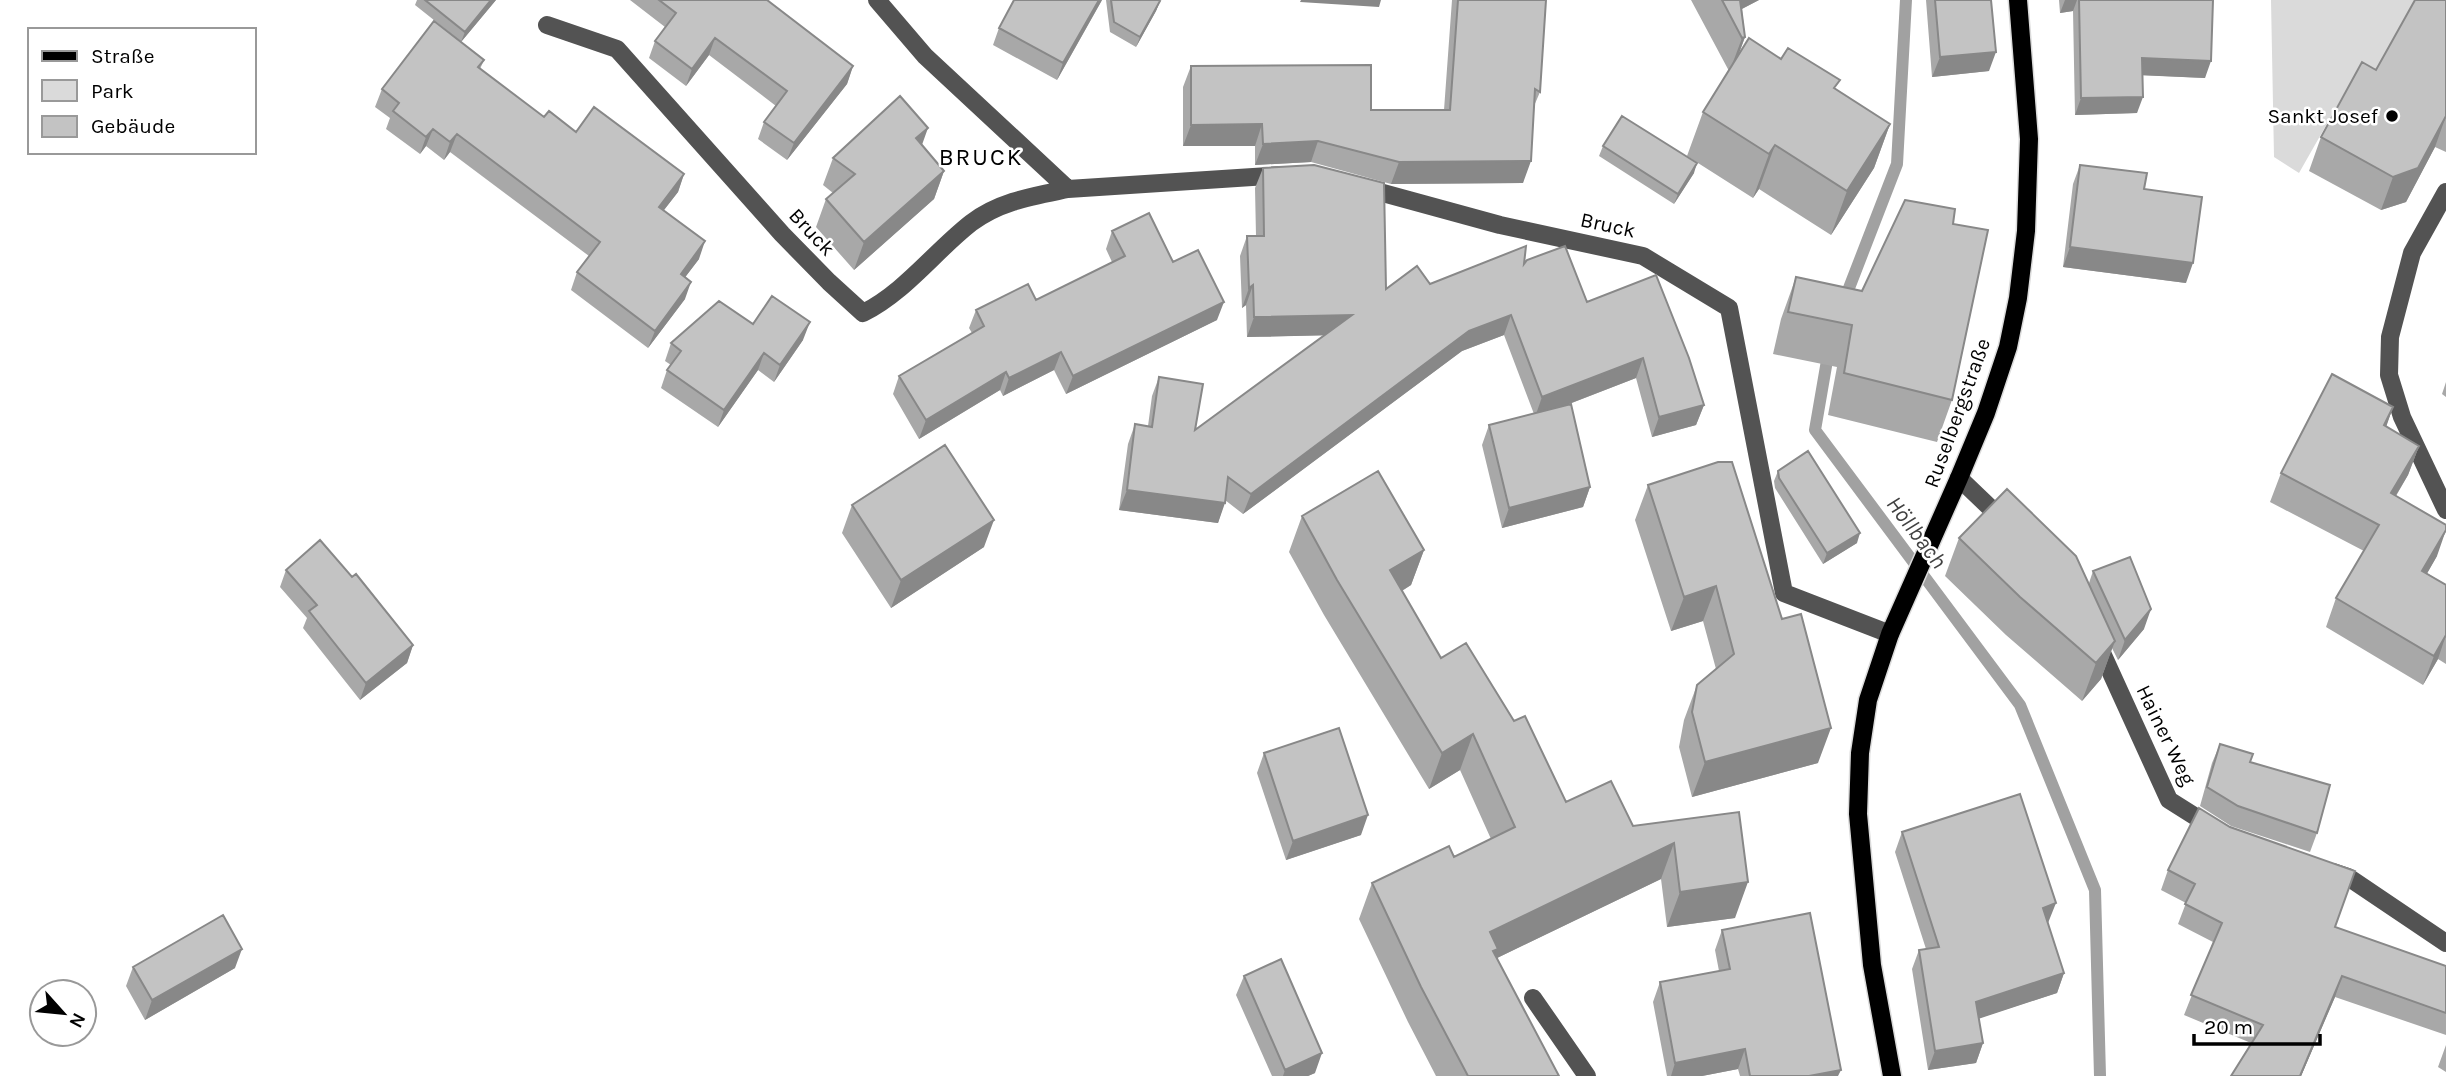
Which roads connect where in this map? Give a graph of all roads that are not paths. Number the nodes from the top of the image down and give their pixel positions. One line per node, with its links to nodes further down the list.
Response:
1 (877, 0): 6 (street)
2 (2018, 0): 8 (main road, Ruselbergstraße)
3 (547, 25): 6 (street, Bruck)
4 (1295, 174): 6 (street, Bruck)
5 (1348, 184): 12 (street, Bruck)
6 (1068, 189)
7 (2446, 192): 9 (street)
8 (1959, 478): 10 (street); 12 (main road, Ruselbergstraße)
9 (2446, 510)
10 (2016, 533)
11 (2090, 624): 13 (street, Hainer Weg)
12 (1890, 634): 18 (main road, Ruselbergstraße)
13 (2226, 836)
14 (2312, 865): 15 (street)
15 (2446, 943)
16 (1533, 998): 17 (street)
17 (1587, 1076)
18 (1892, 1076)

